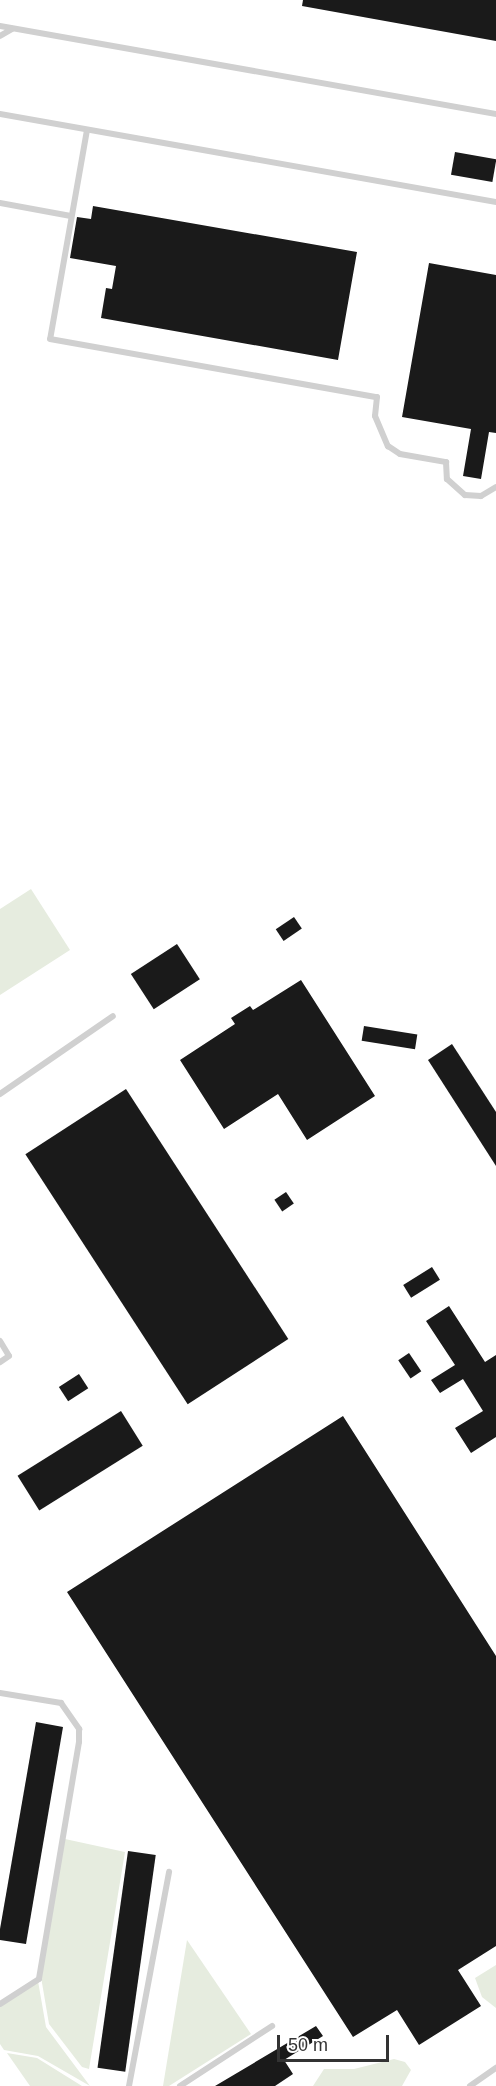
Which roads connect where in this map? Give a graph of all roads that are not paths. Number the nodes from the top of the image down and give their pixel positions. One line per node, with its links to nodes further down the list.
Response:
1 (0, 27): 2 (lane)
2 (12, 29): 3 (lane); 5 (lane)
3 (0, 36)
4 (0, 114): 6 (lane)
5 (496, 114)
6 (87, 130): 7 (lane); 9 (lane)
7 (496, 202)
8 (0, 203): 9 (lane)
9 (72, 216): 10 (lane)
10 (496, 487)
11 (113, 1016): 12 (lane)
12 (0, 1094)
13 (0, 1341): 14 (lane)
14 (0, 1362)
15 (0, 1693): 17 (lane)
16 (169, 1872): 20 (lane)
17 (0, 2004)
18 (272, 2026): 21 (lane)
19 (496, 2068): 22 (lane)
20 (129, 2086)
21 (180, 2086)
22 (470, 2086)

